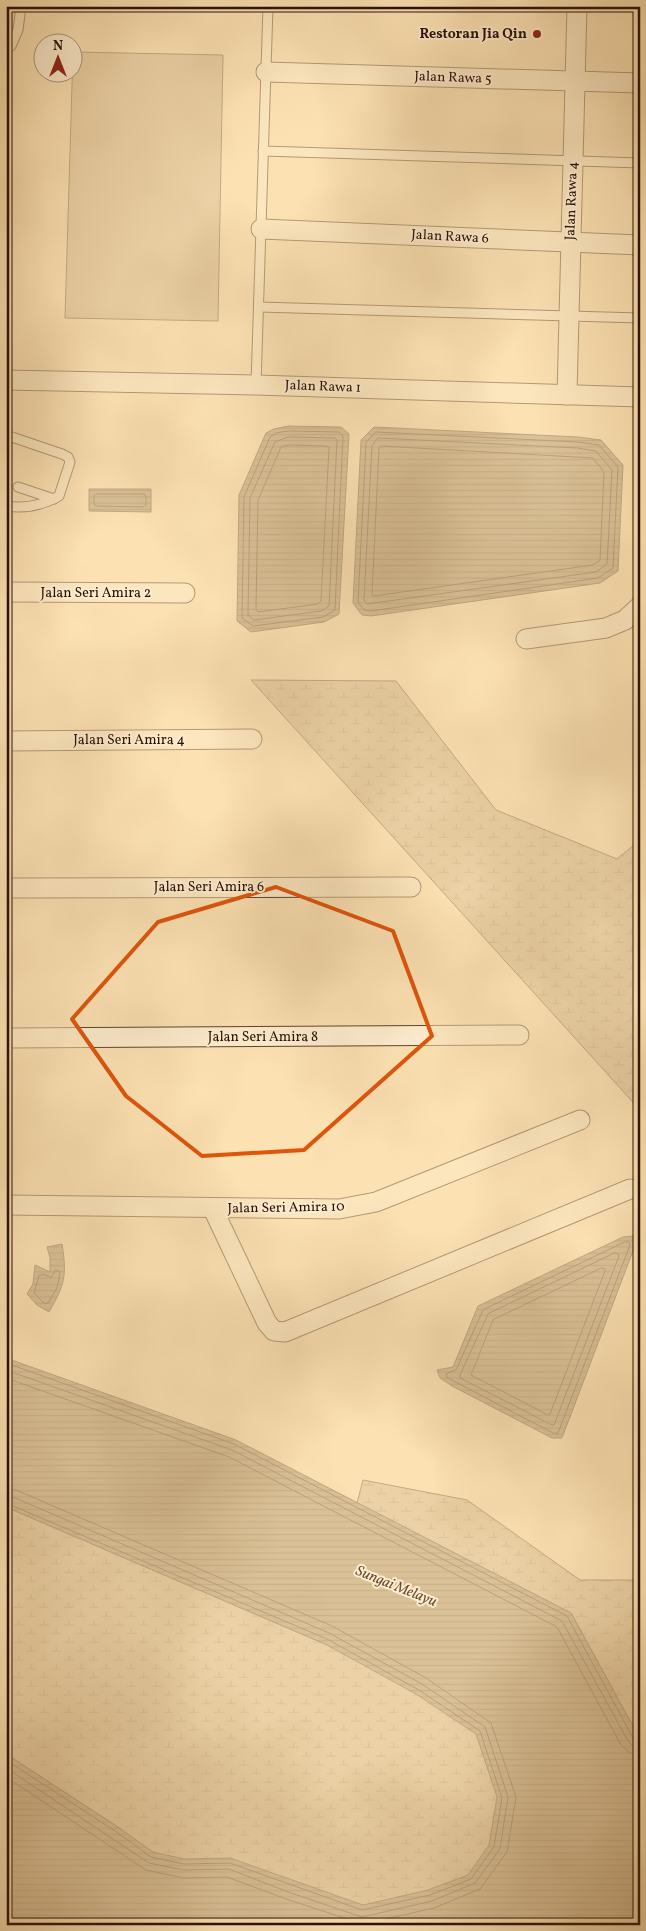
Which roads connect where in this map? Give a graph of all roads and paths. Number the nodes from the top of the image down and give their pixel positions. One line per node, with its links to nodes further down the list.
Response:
1 (21, 6): 4 (lane)
2 (268, 6): 5 (lane)
3 (577, 6): 6 (street, Jalan Rawa 4)
4 (11, 46)
5 (266, 72): 6 (street, Jalan Rawa 5); 8 (lane)
6 (575, 82): 7 (street, Jalan Rawa 5); 9 (street, Jalan Rawa 4)
7 (640, 83)
8 (263, 151): 9 (lane); 11 (lane)
9 (573, 161): 10 (lane); 12 (street, Jalan Rawa 4)
10 (640, 163)
11 (261, 229): 12 (street, Jalan Rawa 6); 14 (lane)
12 (571, 243): 13 (street, Jalan Rawa 6); 15 (street, Jalan Rawa 4)
13 (640, 245)
14 (259, 307): 15 (lane); 18 (lane)
15 (569, 317): 16 (lane); 19 (street, Jalan Rawa 4)
16 (640, 318)
17 (6, 380): 18 (street, Jalan Rawa 1)
18 (256, 385): 19 (street, Jalan Rawa 1)
19 (567, 395): 20 (street, Jalan Rawa 1)
20 (640, 397)
21 (6, 435): 23 (lane)
22 (18, 487): 23 (lane)
23 (54, 499): 24 (lane)
24 (6, 506)
25 (6, 592): 26 (street, Jalan Seri Amira 2)
26 (185, 593)
27 (640, 606): 28 (street)
28 (526, 639)
29 (252, 739): 30 (street, Jalan Seri Amira 4)
30 (6, 741)
31 (411, 887): 32 (street, Jalan Seri Amira 6)
32 (6, 888)
33 (519, 1035): 34 (street, Jalan Seri Amira 8)
34 (6, 1038)
35 (580, 1120): 38 (street, Jalan Seri Amira 10)
36 (630, 1189): 38 (street)
37 (6, 1205): 38 (street, Jalan Seri Amira 10)
38 (213, 1209)

